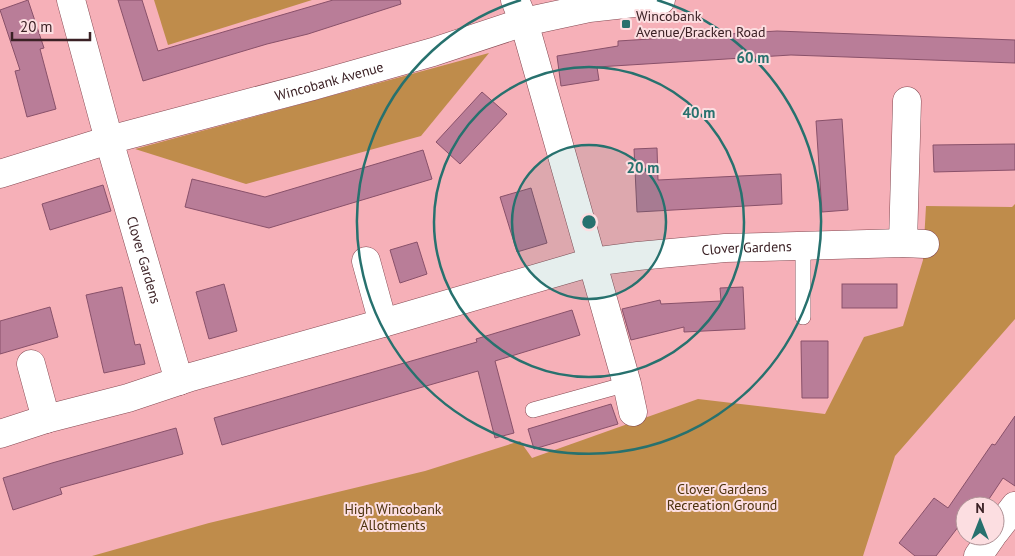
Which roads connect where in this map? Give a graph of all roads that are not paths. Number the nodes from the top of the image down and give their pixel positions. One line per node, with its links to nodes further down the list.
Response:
1 (71, 0): 5 (street, Clover Gardens)
2 (661, 0): 3 (street, Wincobank Avenue)
3 (519, 11): 5 (street, Wincobank Avenue); 9 (street)
4 (907, 101): 7 (street, Clover Gardens)
5 (110, 140): 6 (street, Wincobank Avenue); 13 (street, Clover Gardens)
6 (0, 174)
7 (803, 247): 9 (street, Clover Gardens); 10 (lane)
8 (366, 261): 11 (street)
9 (592, 262): 11 (street, Clover Gardens); 14 (street)
10 (803, 317)
11 (384, 323): 13 (street, Clover Gardens)
12 (31, 364): 17 (street)
13 (179, 381): 17 (street, Clover Gardens)
14 (627, 384): 15 (lane); 16 (street)
15 (533, 410)
16 (633, 412)
17 (46, 419): 18 (street, Clover Gardens)
18 (0, 434)
19 (1015, 506): 20 (street)
20 (1005, 519)

